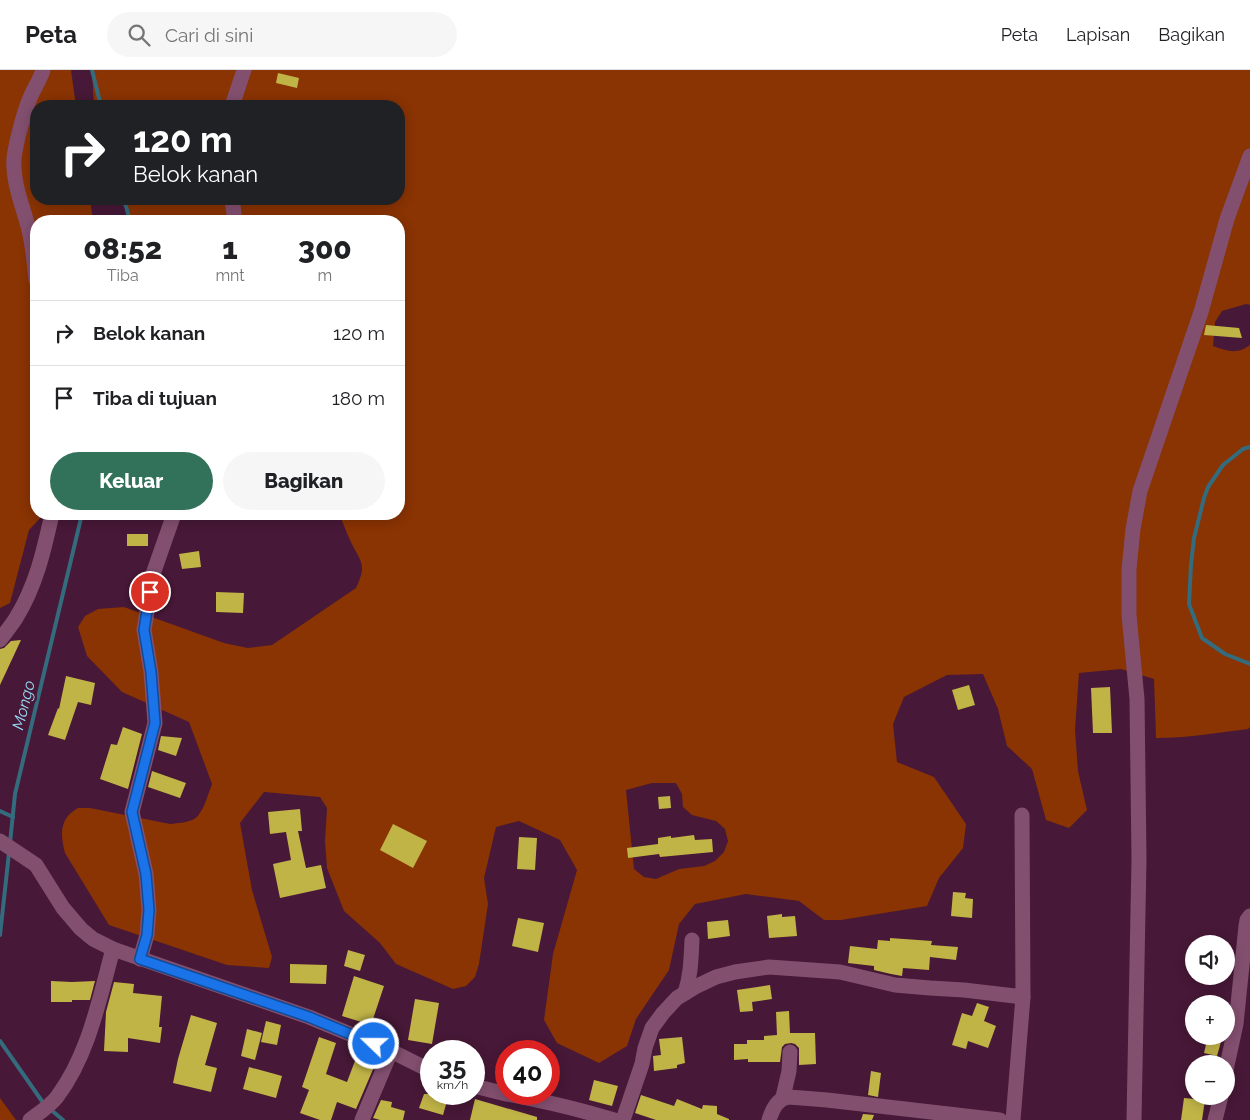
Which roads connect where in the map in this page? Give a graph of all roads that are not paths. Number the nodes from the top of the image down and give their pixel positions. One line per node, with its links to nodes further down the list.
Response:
1 (43, 70): 5 (street)
2 (244, 70): 3 (street)
3 (234, 100)
4 (1250, 156): 31 (street)
5 (30, 238)
6 (51, 520): 8 (street)
7 (172, 520): 14 (street)
8 (0, 640)
9 (1022, 815): 16 (street)
10 (0, 841): 13 (street)
11 (1250, 916): 19 (street)
12 (692, 940): 15 (street)
13 (113, 949): 14 (street); 24 (street)
14 (140, 959): 17 (street)
15 (685, 993): 16 (street); 27 (street)
16 (1023, 997): 30 (street)
17 (391, 1051): 20 (street); 25 (street)
18 (790, 1052): 21 (street)
19 (1229, 1055)
20 (420, 1066)
21 (785, 1091): 28 (street); 29 (street)
22 (560, 1105): 26 (street)
23 (1219, 1105): 32 (street)
24 (30, 1120)
25 (362, 1120)
26 (614, 1120)
27 (623, 1120)
28 (769, 1120)
29 (1000, 1120)
30 (1013, 1120)
31 (1134, 1120)
32 (1215, 1120)

